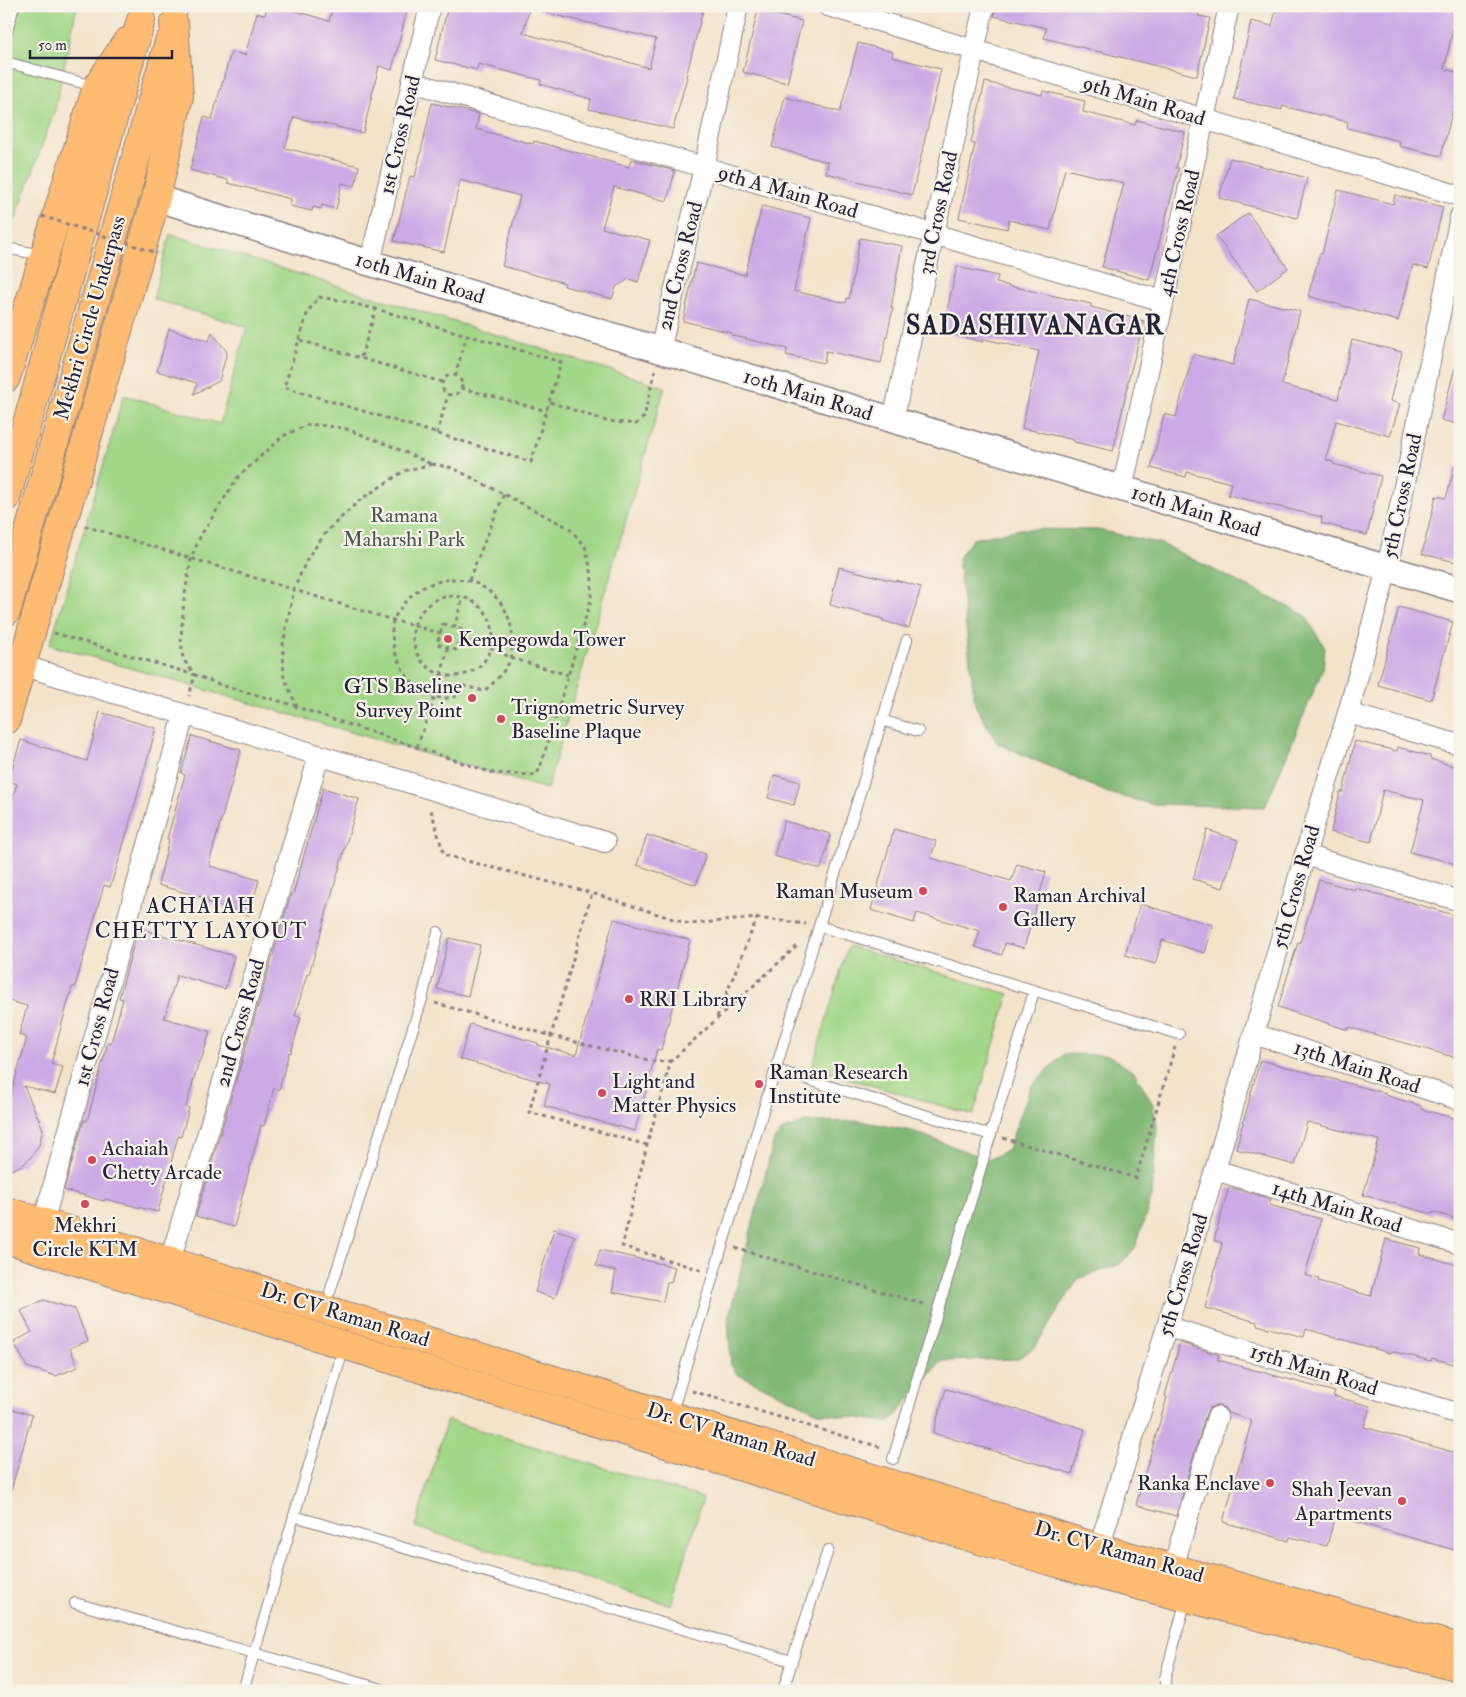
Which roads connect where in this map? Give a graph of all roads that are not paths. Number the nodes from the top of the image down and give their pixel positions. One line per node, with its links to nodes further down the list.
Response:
1 (14, 6): 8 (lane)
2 (430, 6): 11 (street, 1st Cross Road)
3 (738, 6): 14 (street, 2nd Cross Road)
4 (828, 6): 9 (street, 9th Main Road)
5 (984, 6): 9 (street, 3rd Cross Road)
6 (1229, 6): 13 (street, 4th Cross Road)
7 (178, 17): 16 (highway); 30 (highway, Mekhri Circle Underpass)
8 (6, 35)
9 (974, 50): 13 (street, 9th Main Road); 18 (street, 3rd Cross Road)
10 (6, 62): 12 (lane)
11 (412, 82): 14 (street, 9th A Main Road); 21 (street, 1st Cross Road)
12 (97, 87): 20 (highway); 27 (highway, Mekhri Circle Underpass)
13 (1204, 119): 15 (street, 9th Main Road); 22 (street, 4th Cross Road)
14 (704, 168): 18 (street, 9th A Main Road); 23 (street, 2nd Cross Road)
15 (1460, 196)
16 (156, 198): 21 (street, 10th Main Road); 32 (highway)
17 (1460, 217): 28 (street, 5th Cross Road)
18 (934, 234): 22 (street, 9th A Main Road); 25 (street, 3rd Cross Road)
19 (6, 248): 20 (lane)
20 (44, 256): 24 (highway)
21 (370, 264): 23 (street, 10th Main Road)
22 (1163, 301): 26 (street, 4th Cross Road)
23 (660, 350): 25 (street, 10th Main Road)
24 (8, 363)
25 (893, 420): 26 (street, 10th Main Road)
26 (1122, 489): 28 (street, 10th Main Road)
27 (6, 498)
28 (1386, 569): 29 (street, 10th Main Road); 33 (street, 5th Cross Road)
29 (1460, 590)
30 (6, 612)
31 (907, 640): 36 (lane)
32 (21, 665): 34 (street); 35 (highway)
33 (1348, 713): 38 (street); 41 (street, 5th Cross Road)
34 (184, 715): 39 (street); 53 (street, 1st Cross Road)
35 (6, 720)
36 (881, 720): 37 (lane); 43 (lane)
37 (918, 731)
38 (1460, 745)
39 (319, 756): 40 (street); 56 (street, 2nd Cross Road)
40 (605, 842)
41 (1305, 855): 42 (street); 47 (street, 5th Cross Road)
42 (1460, 901)
43 (819, 926): 45 (lane); 48 (lane)
44 (438, 932): 57 (lane)
45 (1034, 991): 46 (lane); 50 (lane)
46 (1179, 1034)
47 (1254, 1034): 49 (street, 13th Main Road); 51 (street, 5th Cross Road)
48 (776, 1070): 50 (lane); 61 (lane)
49 (1460, 1100)
50 (991, 1135): 63 (lane)
51 (1214, 1170): 55 (street, 14th Main Road); 58 (street, 5th Cross Road)
52 (6, 1212): 53 (highway, Dr. CV Raman Road)
53 (43, 1223): 56 (highway, Dr. CV Raman Road)
54 (6, 1239): 59 (highway, Dr. CV Raman Road)
55 (1460, 1244)
56 (170, 1261): 61 (highway, Dr. CV Raman Road)
57 (330, 1292)
58 (1168, 1327): 60 (street, 15th Main Road); 65 (street, 5th Cross Road)
59 (344, 1345): 64 (lane); 68 (highway, Dr. CV Raman Road)
60 (1460, 1414)
61 (671, 1416): 65 (highway, Dr. CV Raman Road)
62 (1217, 1417): 67 (street)
63 (894, 1455)
64 (294, 1516): 71 (lane); 72 (lane)
65 (1099, 1548): 67 (highway, Dr. CV Raman Road)
66 (828, 1550): 72 (lane)
67 (1174, 1568): 70 (highway, Dr. CV Raman Road)
68 (1186, 1598): 73 (highway, Dr. CV Raman Road); 77 (lane)
69 (75, 1602): 71 (lane)
70 (1460, 1648)
71 (254, 1653): 74 (lane); 75 (lane)
72 (792, 1661): 76 (lane)
73 (1460, 1668)
74 (243, 1691)
75 (389, 1691)
76 (783, 1691)
77 (1165, 1691)

